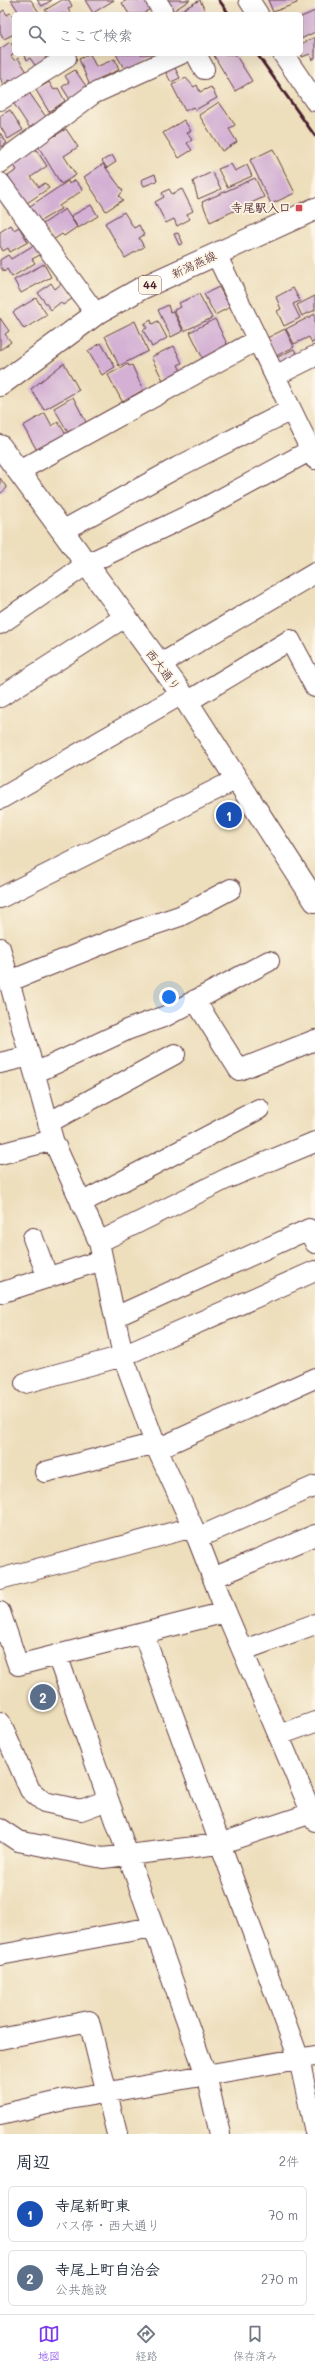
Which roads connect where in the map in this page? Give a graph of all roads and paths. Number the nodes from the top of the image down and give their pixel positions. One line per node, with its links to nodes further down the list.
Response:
1 (249, 0): 2 (street)
2 (257, 12)
3 (177, 56): 8 (street)
4 (284, 56): 7 (street)
5 (66, 58): 6 (street)
6 (0, 100)
7 (315, 101)
8 (0, 163)
9 (0, 183): 12 (street)
10 (315, 209): 11 (street, 新潟燕線 / 44)
11 (216, 254): 12 (street, 新潟燕線 / 44); 13 (street)
12 (96, 314): 16 (street, 新潟燕線 / 44)
13 (257, 340): 15 (street); 20 (street)
14 (315, 356): 15 (street)
15 (275, 376): 17 (street)
16 (0, 385)
17 (291, 410): 19 (street); 21 (street)
18 (0, 446): 20 (street, 西大通り)
19 (313, 455): 22 (street)
20 (19, 472): 21 (street, 西大通り)
21 (62, 531): 22 (street, 西大通り)
22 (87, 564): 24 (street, 西大通り); 25 (street)
23 (315, 573): 26 (street)
24 (125, 617): 26 (street, 西大通り); 28 (street)
25 (0, 624)
26 (159, 665): 29 (street, 西大通り)
27 (315, 687): 29 (street)
28 (0, 696)
29 (185, 698): 30 (street, 西大通り); 31 (street)
30 (237, 779): 33 (street, 西大通り); 34 (street)
31 (0, 799)
32 (231, 889): 37 (street)
33 (314, 895)
34 (0, 898)
35 (0, 948): 37 (street)
36 (269, 961): 38 (street)
37 (5, 973): 42 (street)
38 (195, 1000): 39 (street); 42 (street)
39 (315, 1040)
40 (176, 1054): 44 (street)
41 (0, 1063): 42 (street)
42 (33, 1065): 44 (street)
43 (259, 1110): 47 (street)
44 (51, 1132): 46 (street); 47 (street)
45 (315, 1142): 50 (street)
46 (0, 1154)
47 (81, 1203): 50 (street)
48 (33, 1238): 52 (street)
49 (315, 1243): 54 (street)
50 (101, 1251): 52 (street); 54 (street)
51 (315, 1271): 55 (street)
52 (48, 1278): 53 (street)
53 (0, 1293)
54 (115, 1316): 55 (street)
55 (123, 1356): 57 (street); 58 (street)
56 (315, 1378): 58 (street)
57 (25, 1383)
58 (156, 1446): 59 (street); 61 (street)
59 (45, 1472)
60 (315, 1486): 61 (street)
61 (195, 1533): 63 (street); 64 (street)
62 (315, 1535): 63 (street)
63 (213, 1578): 66 (street)
64 (0, 1579)
65 (0, 1612): 70 (street)
66 (226, 1612): 68 (street); 69 (street)
67 (315, 1624): 69 (street)
68 (143, 1633): 70 (street); 77 (street)
69 (244, 1650): 73 (street)
70 (57, 1655): 74 (street)
71 (0, 1722): 74 (street)
72 (315, 1722): 73 (street)
73 (279, 1734): 75 (street)
74 (108, 1800): 78 (street)
75 (314, 1816): 77 (street)
76 (0, 1828): 78 (street)
77 (219, 1844): 78 (street); 82 (street)
78 (128, 1856): 79 (street)
79 (154, 1927): 80 (street); 83 (street)
80 (0, 1955)
81 (0, 2039): 84 (street)
82 (307, 2058): 83 (street); 86 (street)
83 (206, 2075): 84 (street); 88 (street)
84 (107, 2093): 85 (street); 87 (street)
85 (0, 2115)
86 (315, 2132)
87 (117, 2134)
88 (220, 2134)

